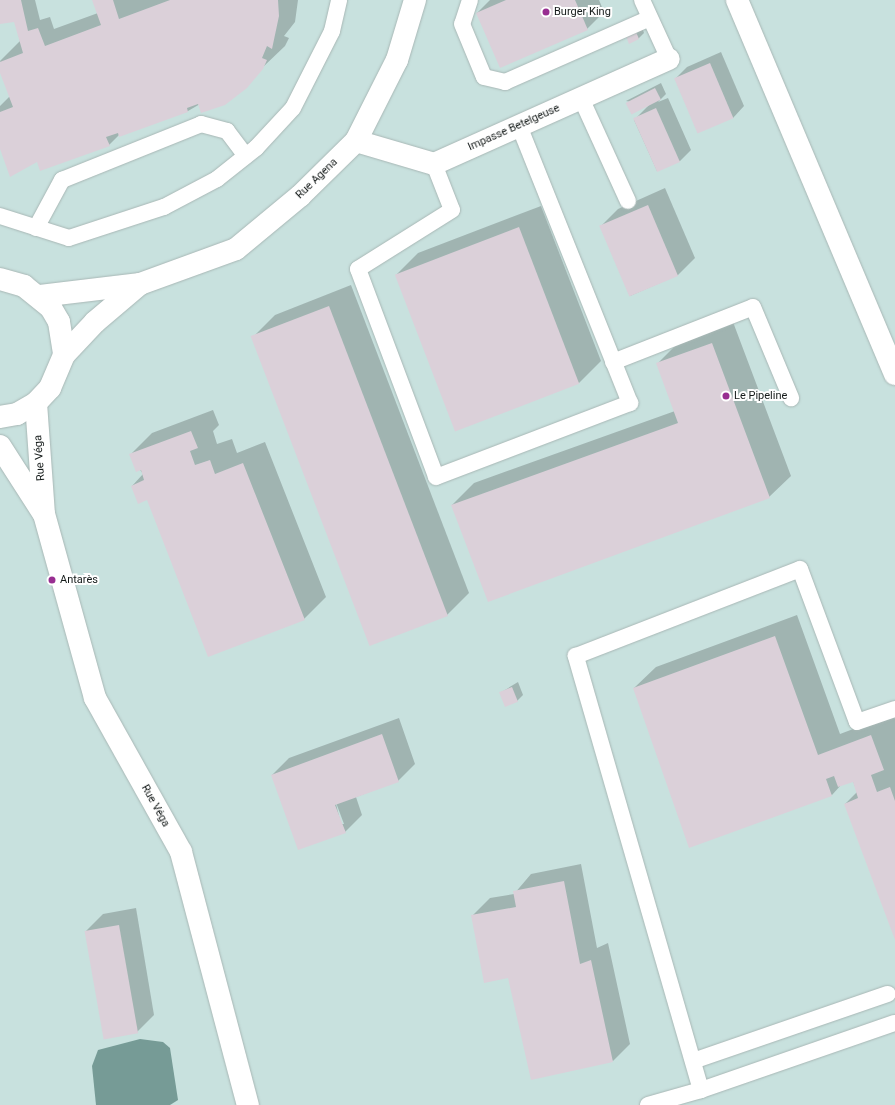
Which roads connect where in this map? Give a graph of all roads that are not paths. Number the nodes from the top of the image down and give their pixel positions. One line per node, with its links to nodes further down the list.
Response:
1 (339, 0): 11 (lane)
2 (415, 0): 10 (main road, Rue Agena)
3 (470, 0): 6 (lane)
4 (642, 0): 6 (lane)
5 (737, 0): 21 (main road)
6 (650, 18): 7 (lane)
7 (668, 59): 8 (main road, Impasse Betelgeuse)
8 (581, 98): 9 (main road, Impasse Betelgeuse); 13 (lane)
9 (519, 126): 12 (main road, Impasse Betelgeuse); 20 (lane)
10 (356, 142): 12 (main road); 17 (main road, Rue Agena)
11 (246, 156): 15 (lane); 15 (lane)
12 (434, 164): 20 (lane)
13 (628, 201)
14 (0, 216): 15 (lane)
15 (36, 228)
16 (0, 279): 18 (main road)
17 (140, 284): 18 (main road, Rue Agena); 19 (main road, Rue Agena)
18 (40, 296): 19 (main road)
19 (64, 355): 23 (main road)
20 (614, 362): 22 (lane)
21 (895, 374)
22 (791, 398)
23 (36, 403): 24 (main road); 26 (main road, Rue Véga)
24 (0, 417)
25 (0, 446): 26 (main road, Rue Véga)
26 (44, 514): 32 (main road, Rue Véga)
27 (895, 709): 30 (lane)
28 (888, 994): 30 (lane)
29 (895, 1023): 31 (lane)
30 (692, 1062): 31 (lane)
31 (701, 1090): 33 (lane)
32 (248, 1105)
33 (648, 1105)

